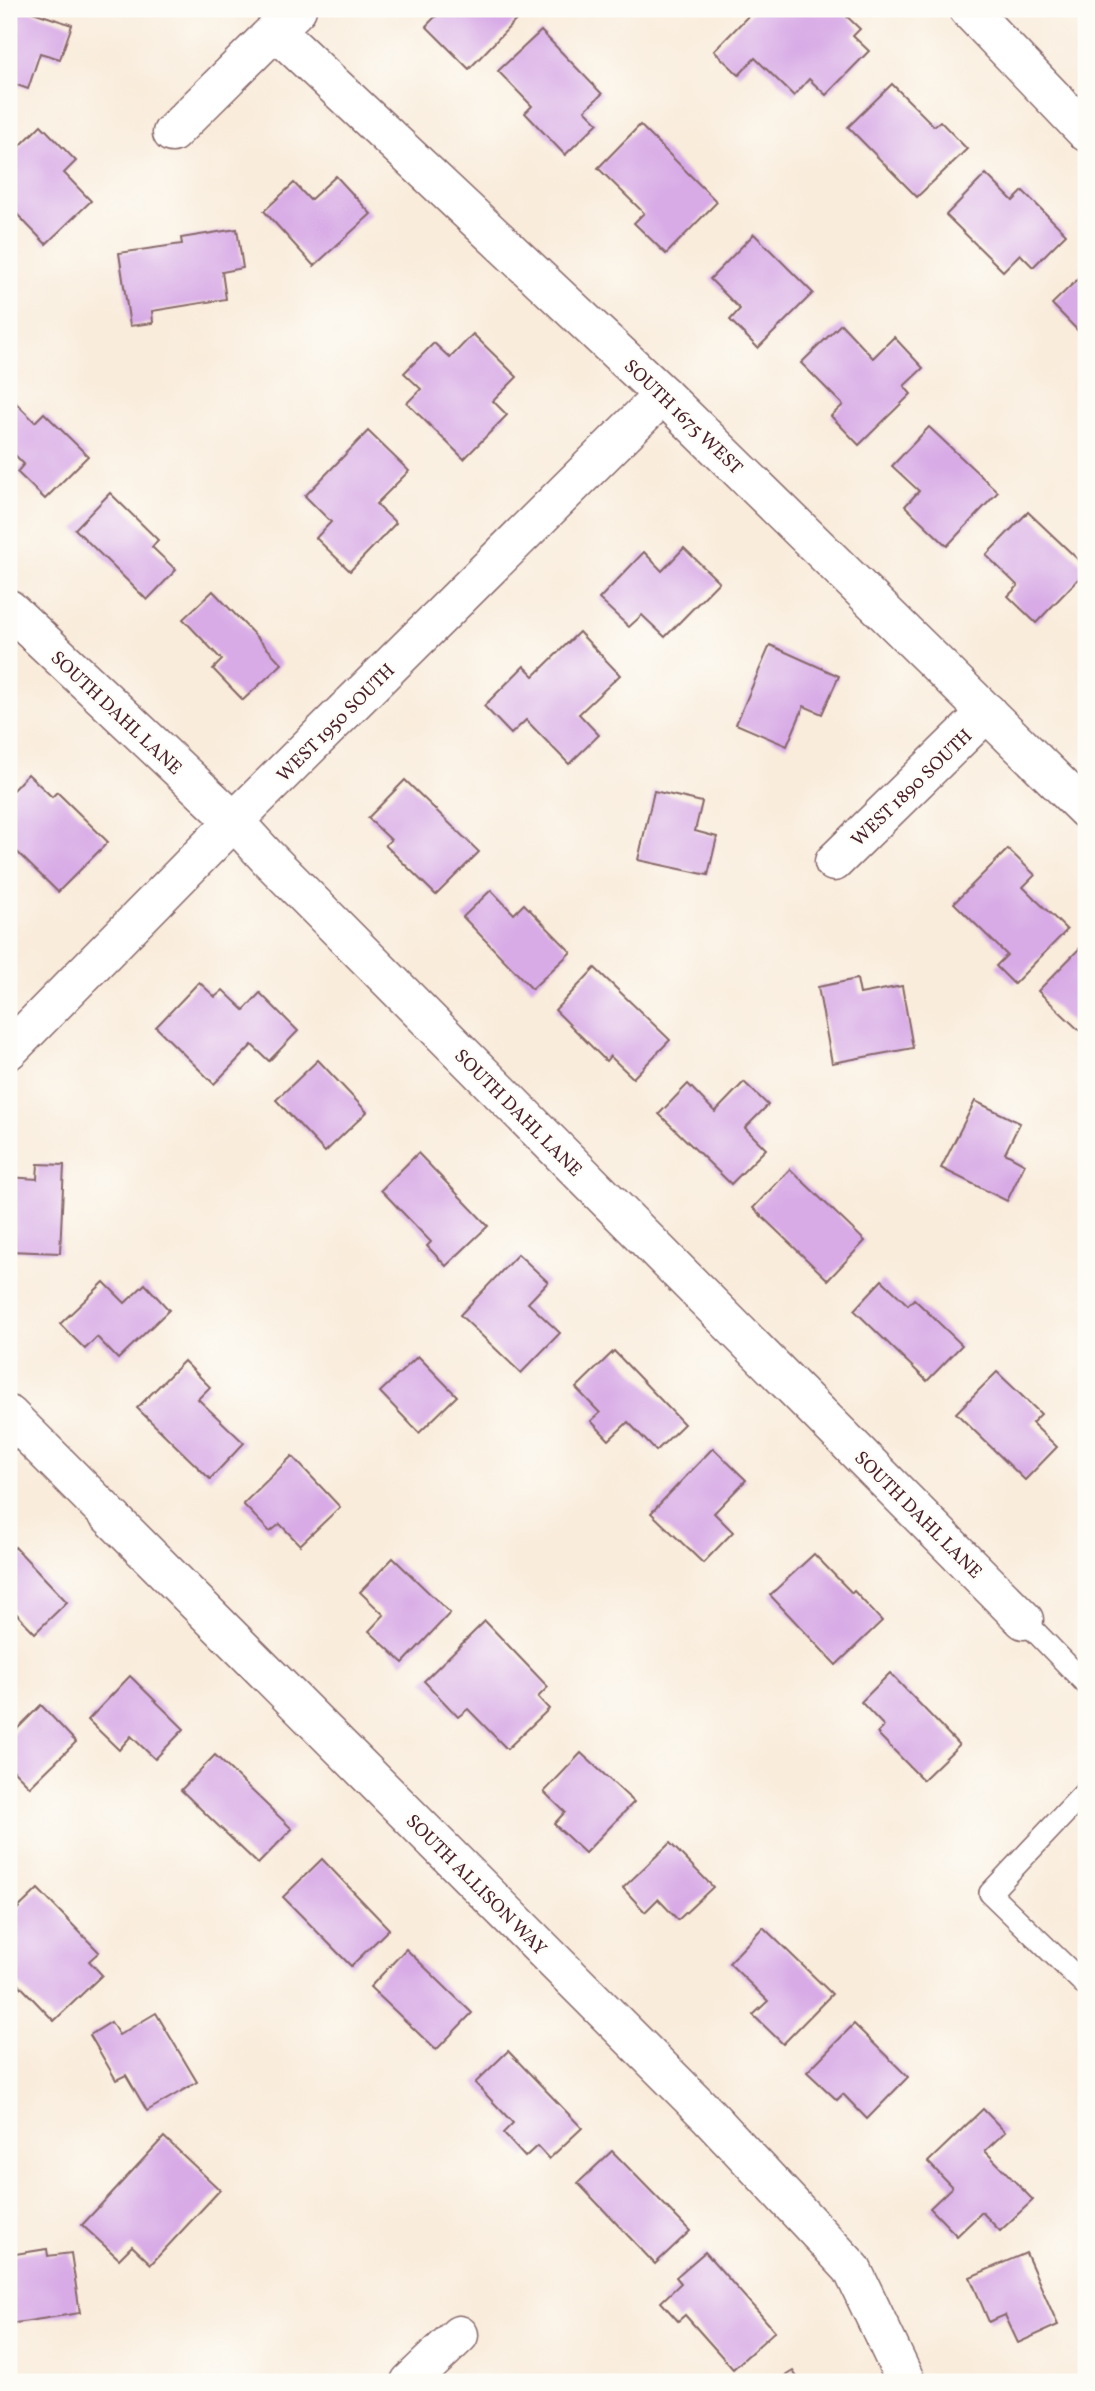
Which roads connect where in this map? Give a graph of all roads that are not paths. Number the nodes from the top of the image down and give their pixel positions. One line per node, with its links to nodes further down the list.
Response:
1 (968, 9): 3 (street)
2 (286, 20): 4 (street); 5 (street, SOUTH 1675 WEST)
3 (1086, 132)
4 (173, 133)
5 (663, 395): 7 (street, SOUTH 1675 WEST); 9 (street, WEST 1950 SOUTH)
6 (9, 609): 9 (street, SOUTH DAHL LANE)
7 (987, 712): 8 (street, SOUTH 1675 WEST); 10 (street, WEST 1890 SOUTH)
8 (1086, 810)
9 (234, 821): 11 (street, WEST 1950 SOUTH); 13 (street, SOUTH DAHL LANE)
10 (834, 862)
11 (9, 1050)
12 (9, 1415): 19 (street, SOUTH ALLISON WAY)
13 (1024, 1620): 14 (lane)
14 (1086, 1684)
15 (1086, 1791): 16 (lane)
16 (1086, 1986)
17 (459, 2335): 18 (street)
18 (410, 2382)
19 (906, 2382)

